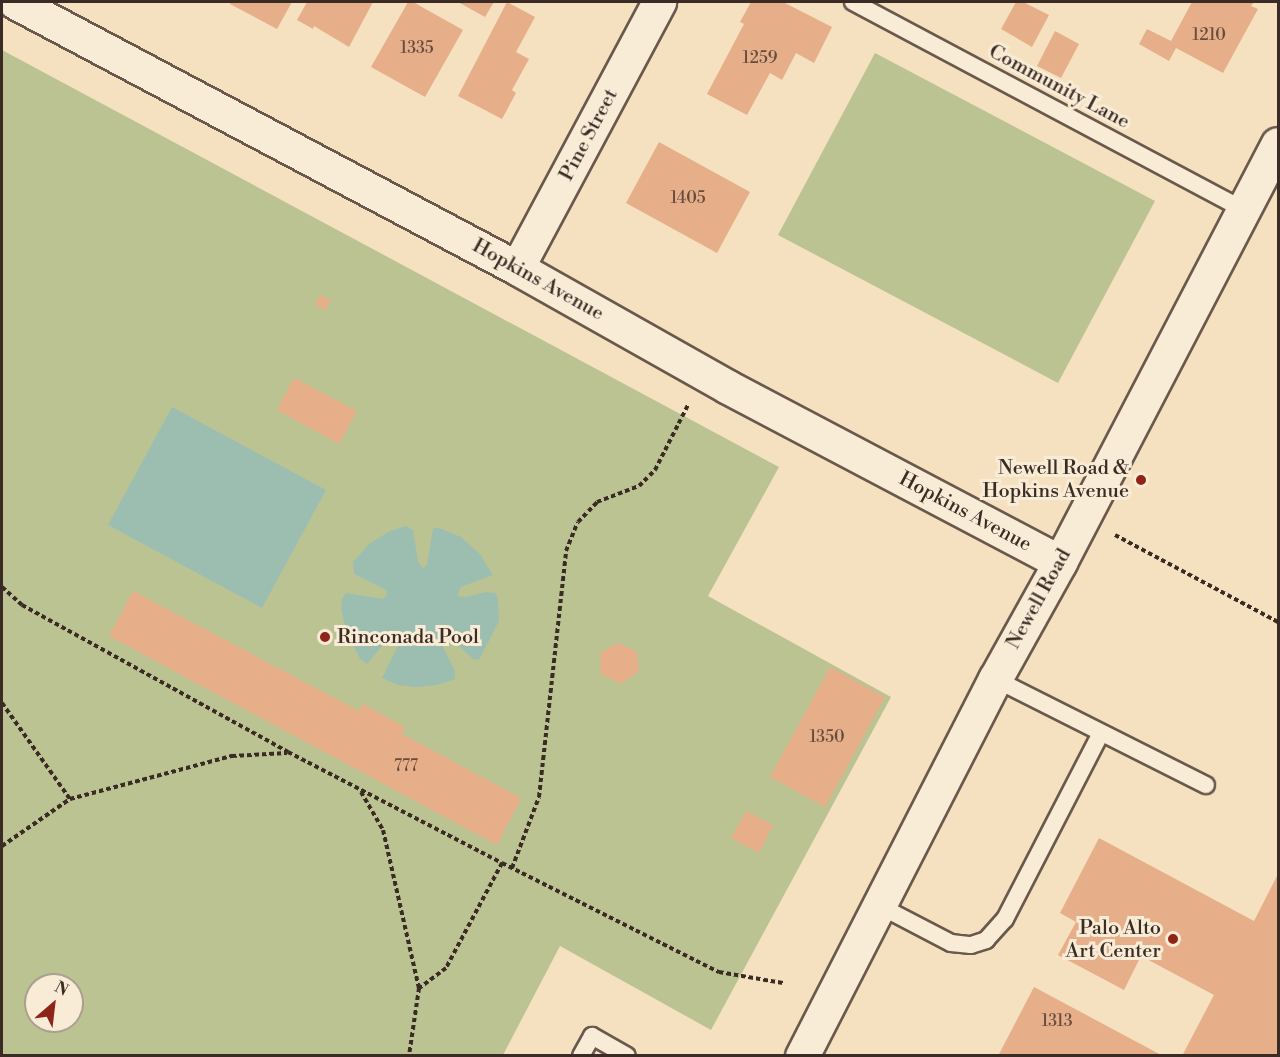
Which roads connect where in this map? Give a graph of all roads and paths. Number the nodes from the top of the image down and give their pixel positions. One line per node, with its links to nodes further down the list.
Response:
1 (15, 2): 6 (street, Hopkins Avenue)
2 (658, 2): 6 (street, Pine Street)
3 (853, 2): 5 (lane, Community Lane)
4 (1278, 144): 5 (street, Newell Road)
5 (1244, 210): 9 (street, Newell Road)
6 (517, 268): 7 (street, Hopkins Avenue)
7 (710, 376): 9 (street, Hopkins Avenue); 21 (path)
8 (1109, 532): 11 (path)
9 (1060, 562): 12 (street, Newell Road)
10 (2, 587): 15 (path)
11 (1278, 622)
12 (995, 679): 14 (lane); 22 (street, Newell Road)
13 (2, 703): 18 (path)
14 (1101, 733): 16 (lane); 22 (lane)
15 (288, 752): 17 (path); 18 (path)
16 (1206, 785)
17 (360, 791): 20 (path); 24 (path)
18 (70, 799): 19 (path)
19 (2, 846)
20 (502, 863): 21 (path); 24 (path)
21 (512, 868): 23 (path)
22 (878, 904): 28 (street, Newell Road)
23 (783, 984)
24 (419, 988): 25 (path)
25 (409, 1056)
26 (581, 1056): 27 (lane)
27 (627, 1056)
28 (802, 1056)

